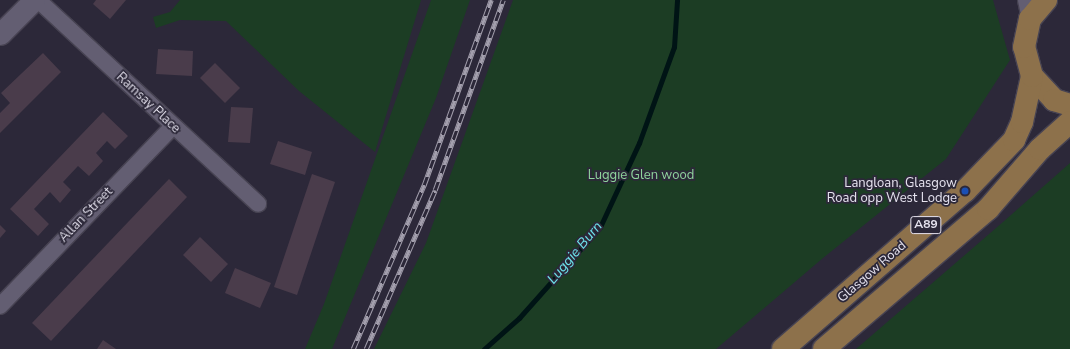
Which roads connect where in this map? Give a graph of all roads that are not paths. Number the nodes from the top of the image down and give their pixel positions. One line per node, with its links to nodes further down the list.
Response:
1 (34, 0): 5 (street)
2 (38, 0): 9 (street, Ramsay Place)
3 (1046, 0): 4 (main road, Glasgow Road / A89)
4 (1028, 9): 6 (main road, Glasgow Road / A89)
5 (0, 34)
6 (1032, 76): 7 (main road, Glasgow Road / A89); 12 (main road, Glasgow Road / A89)
7 (1070, 105)
8 (1070, 122): 13 (main road, Glasgow Road / A89)
9 (173, 126): 10 (street, Ramsay Place); 11 (street, Allan Street)
10 (258, 204)
11 (0, 306)
12 (783, 349)
13 (824, 349)

